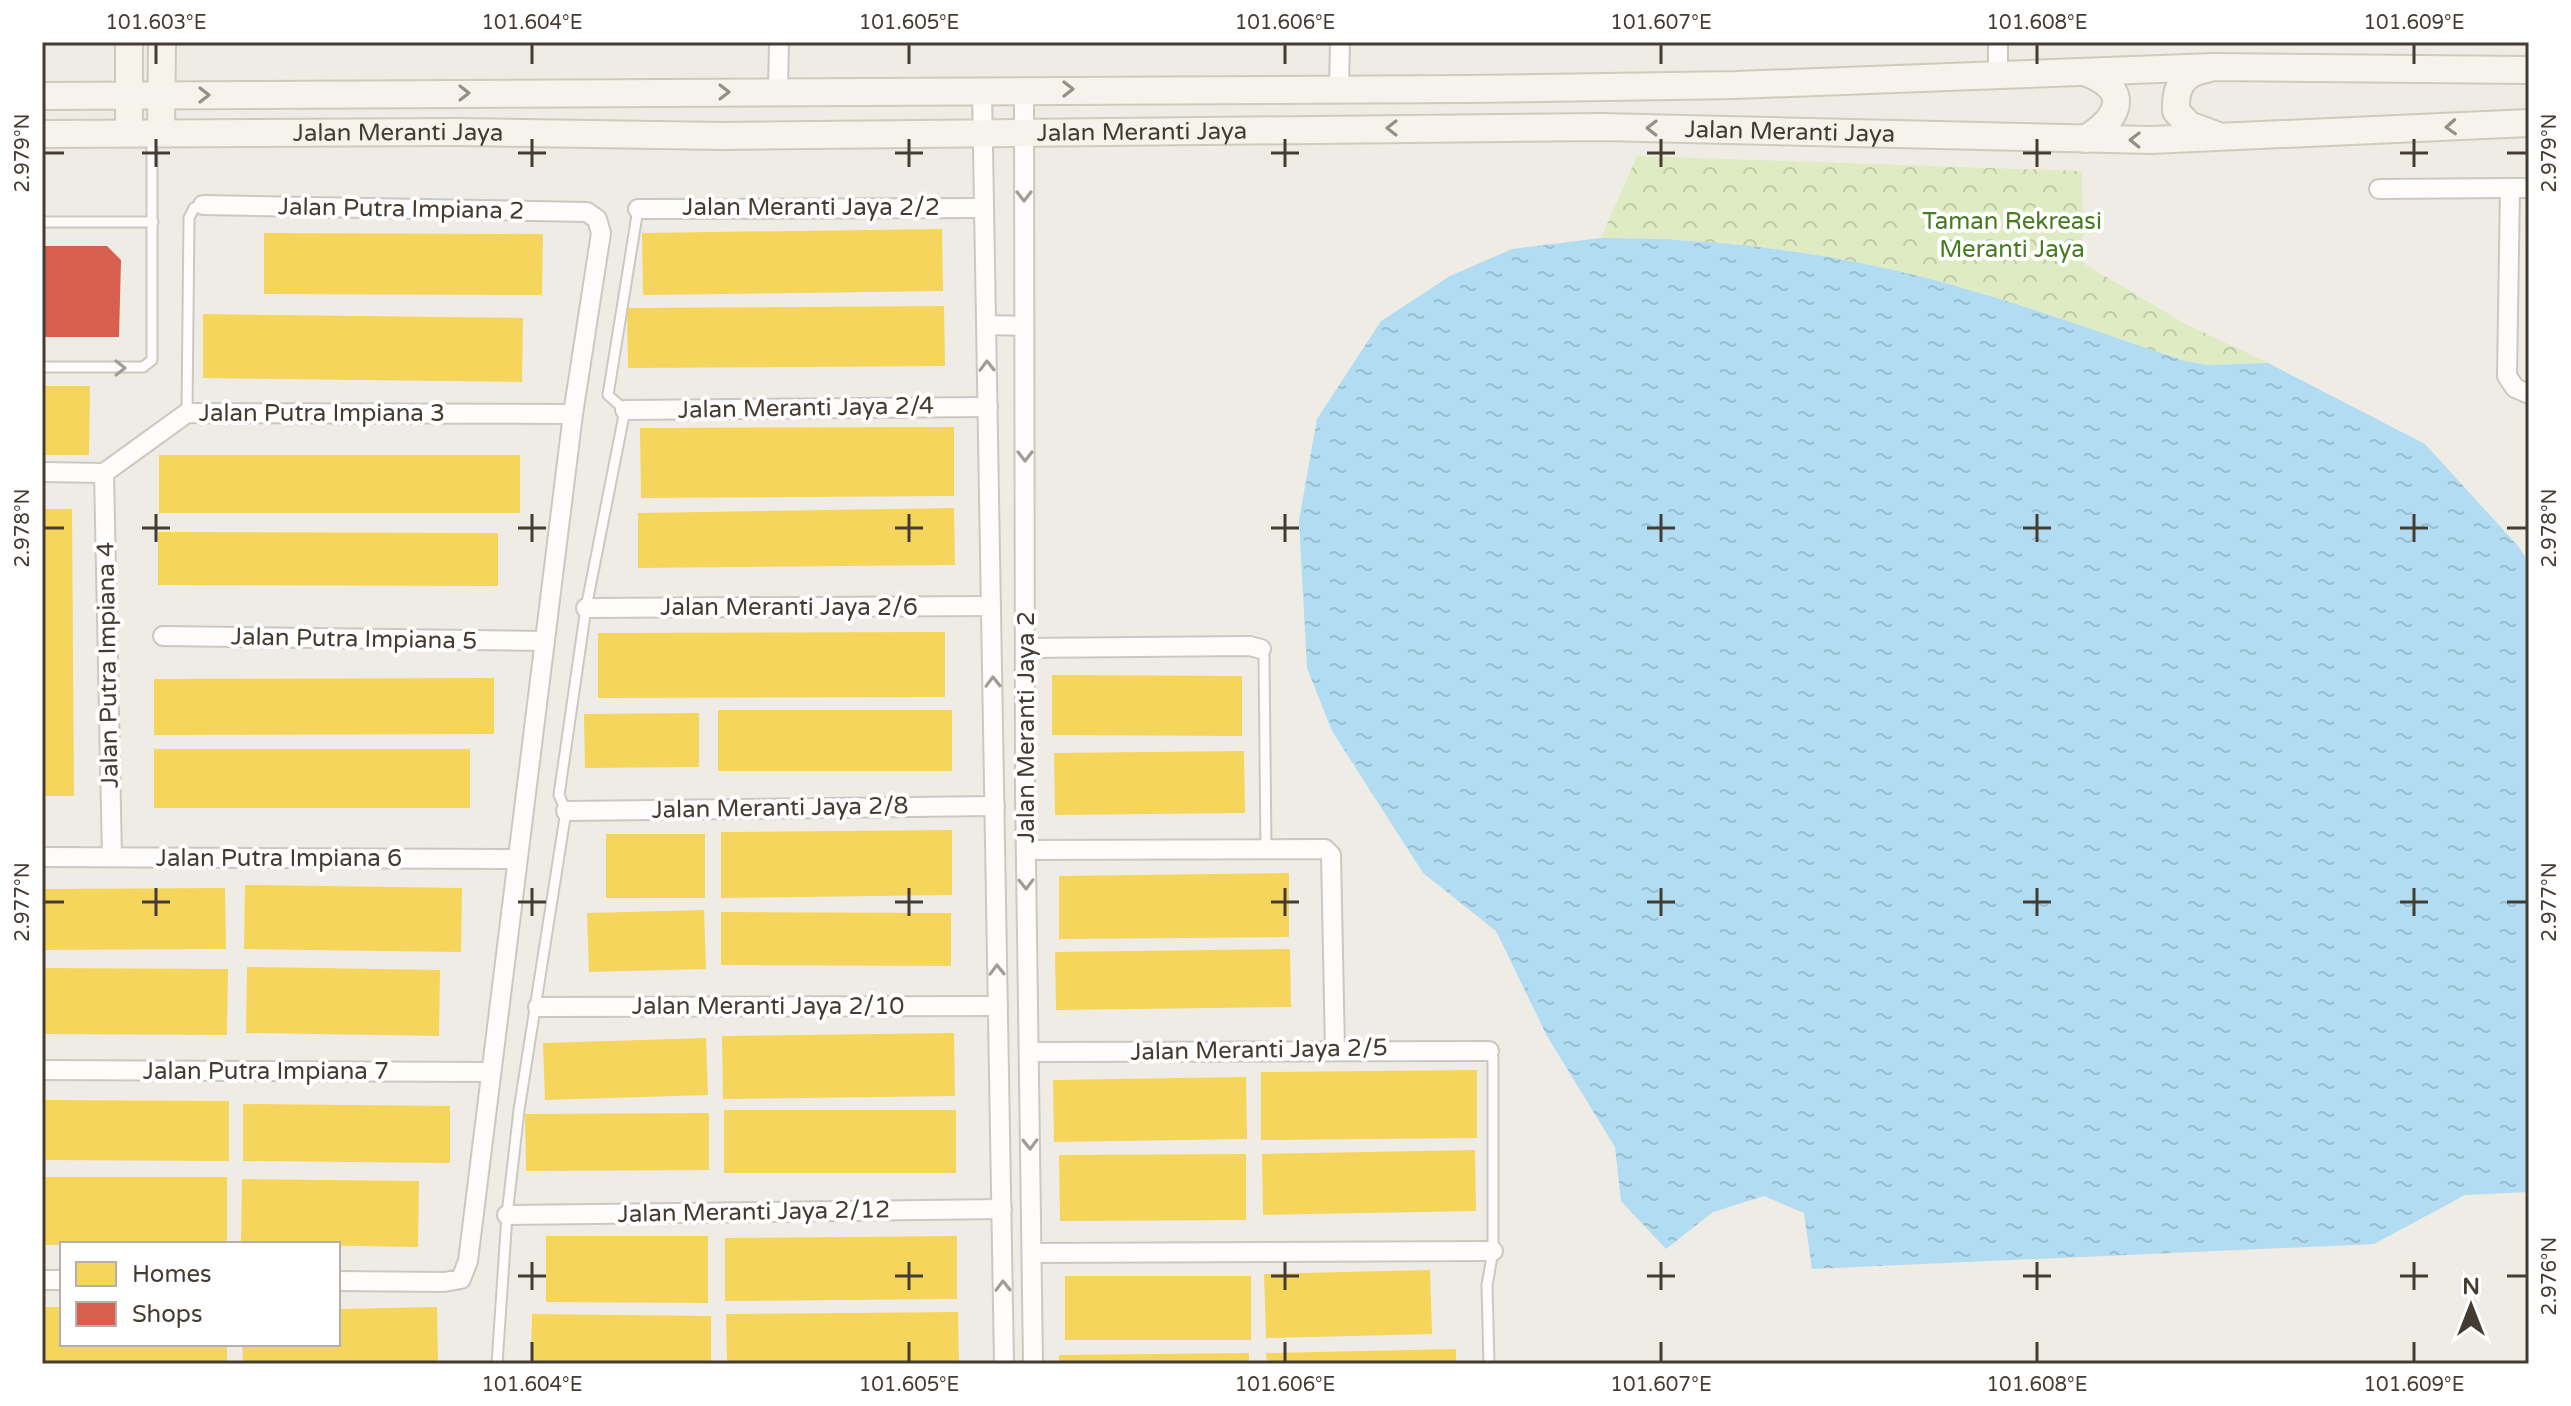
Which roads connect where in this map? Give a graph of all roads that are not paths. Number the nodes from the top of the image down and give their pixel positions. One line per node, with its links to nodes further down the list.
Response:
1 (129, 42): 15 (street)
2 (162, 42): 15 (street)
3 (779, 42): 13 (street)
4 (1340, 42): 10 (street)
5 (1998, 42): 9 (street)
6 (2214, 67): 7 (street, Jalan Meranti Jaya); 8 (street, Jalan Meranti Jaya); 21 (street)
7 (2529, 70)
8 (2081, 71): 9 (street, Jalan Meranti Jaya); 22 (street)
9 (1998, 73): 10 (street, Jalan Meranti Jaya)
10 (1339, 87): 12 (street, Jalan Meranti Jaya, one-way to 10)
11 (982, 90): 12 (street, Jalan Meranti Jaya); 13 (street, Jalan Meranti Jaya); 20 (street, Jalan Meranti Jaya 2)
12 (1024, 90): 18 (street, Jalan Meranti Jaya 2)
13 (778, 91): 15 (street, Jalan Meranti Jaya, one-way to 13)
14 (42, 96): 15 (street, Jalan Meranti Jaya)
15 (147, 96): 17 (street)
16 (2529, 123): 21 (street, Jalan Meranti Jaya, one-way to 21)
17 (147, 133): 19 (street, Jalan Meranti Jaya); 20 (street, Jalan Meranti Jaya); 29 (lane)
18 (1024, 133): 20 (street, Jalan Meranti Jaya); 22 (street, Jalan Meranti Jaya, one-way to 18); 31 (street, Jalan Meranti Jaya 2, one-way to 31)
19 (42, 134)
20 (983, 134): 26 (street, Jalan Meranti Jaya 2)
21 (2223, 138): 22 (street, Jalan Meranti Jaya, one-way to 22)
22 (2085, 139)
23 (2520, 188): 24 (street); 33 (street)
24 (2379, 189)
25 (203, 205): 36 (lane); 37 (street, Jalan Putra Impiana 2)
26 (984, 208): 27 (street, Jalan Meranti Jaya 2/2); 30 (street, Jalan Meranti Jaya 2)
27 (638, 209): 35 (lane)
28 (42, 222): 29 (lane)
29 (153, 222): 32 (lane, one-way to 29)
30 (986, 325): 31 (street); 34 (street, Jalan Meranti Jaya 2, one-way to 30)
31 (1024, 326): 44 (street, Jalan Meranti Jaya 2, one-way to 44)
32 (42, 367)
33 (2522, 391)
34 (988, 407): 35 (street, Jalan Meranti Jaya 2/4); 40 (street, Jalan Meranti Jaya 2)
35 (625, 410): 41 (lane)
36 (187, 413): 37 (street, Jalan Putra Impiana 3); 39 (street, Jalan Putra Impiana 3)
37 (573, 414): 43 (street)
38 (42, 472): 39 (street)
39 (104, 473): 53 (street, Jalan Putra Impiana 4)
40 (991, 606): 41 (street, Jalan Meranti Jaya 2/6); 46 (street, Jalan Meranti Jaya 2, one-way to 40)
41 (586, 608): 49 (lane)
42 (163, 636): 43 (street, Jalan Putra Impiana 5)
43 (545, 641): 54 (street)
44 (1025, 648): 45 (street); 47 (street, Jalan Meranti Jaya 2)
45 (1261, 649): 51 (lane)
46 (993, 711): 47 (street); 48 (street, Jalan Meranti Jaya 2)
47 (1025, 711): 50 (street, Jalan Meranti Jaya 2)
48 (995, 806): 49 (street, Jalan Meranti Jaya 2/8); 55 (street, Jalan Meranti Jaya 2, one-way to 48)
49 (566, 811): 56 (lane)
50 (1026, 850): 51 (street); 59 (street, Jalan Meranti Jaya 2, one-way to 59)
51 (1266, 850): 57 (street)
52 (42, 857): 53 (street, Jalan Putra Impiana 6)
53 (112, 857): 54 (street, Jalan Putra Impiana 6)
54 (516, 859): 61 (street)
55 (998, 1006): 56 (street, Jalan Meranti Jaya 2/10); 62 (street, Jalan Meranti Jaya 2)
56 (538, 1007): 65 (lane)
57 (1335, 1050): 58 (street, Jalan Meranti Jaya 2/5); 59 (street, Jalan Meranti Jaya 2/5)
58 (1489, 1051): 66 (lane)
59 (1029, 1052): 63 (street, Jalan Meranti Jaya 2)
60 (42, 1070): 61 (street, Jalan Putra Impiana 7)
61 (490, 1072): 68 (street)
62 (1000, 1106): 63 (street); 64 (street, Jalan Meranti Jaya 2)
63 (1030, 1106): 67 (street, Jalan Meranti Jaya 2, one-way to 67)
64 (1002, 1209): 65 (street, Jalan Meranti Jaya 2/12); 70 (street, Jalan Meranti Jaya 2, one-way to 64)
65 (507, 1215): 69 (lane)
66 (1493, 1251): 67 (street); 72 (lane)
67 (1032, 1253): 71 (street, Jalan Meranti Jaya 2)
68 (340, 1281)
69 (497, 1364)
70 (1004, 1364)
71 (1033, 1364)
72 (1489, 1364)

